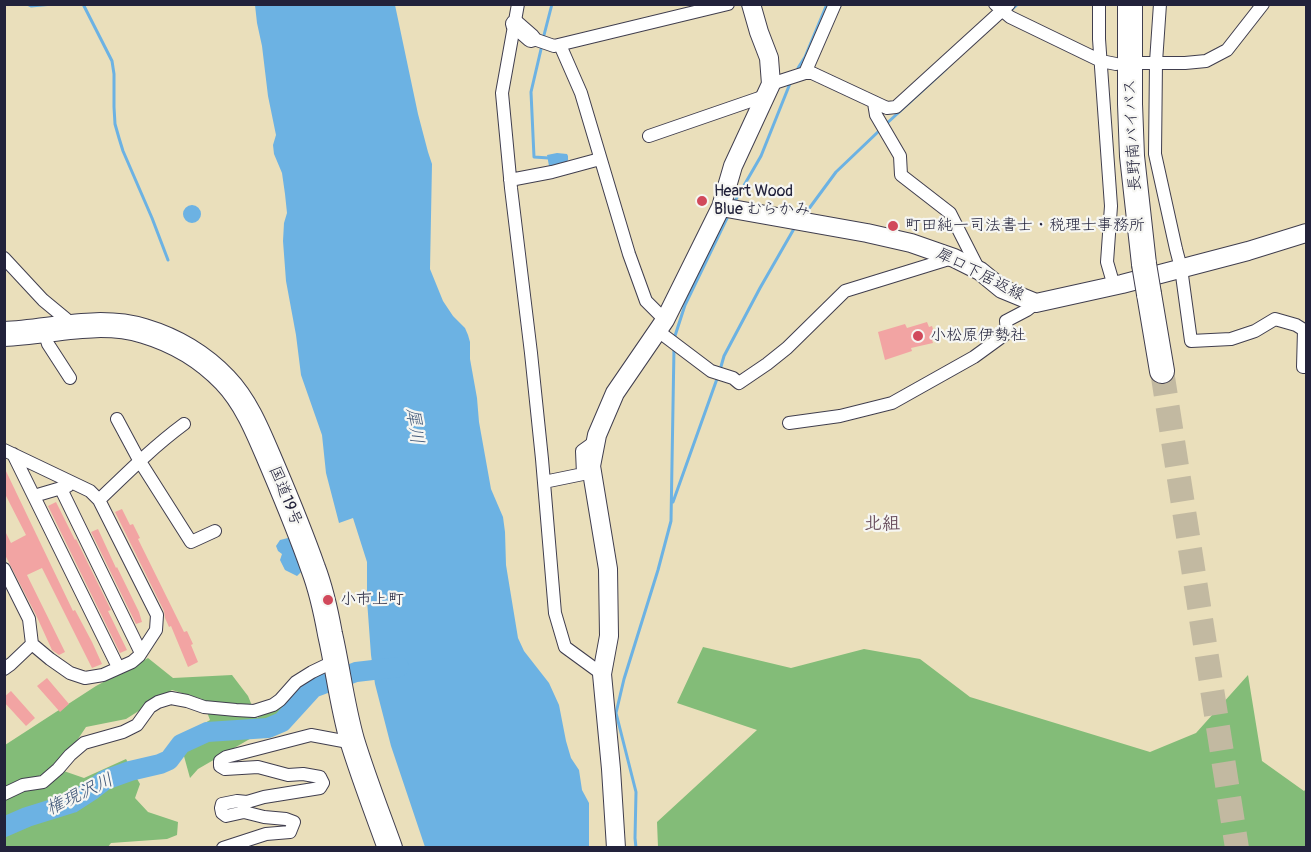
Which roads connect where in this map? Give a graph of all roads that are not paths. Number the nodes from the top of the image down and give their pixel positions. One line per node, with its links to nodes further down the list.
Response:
1 (518, 4): 10 (street)
2 (728, 4): 12 (street)
3 (751, 4): 18 (main road)
4 (835, 4): 17 (street)
5 (1099, 4): 13 (street)
6 (1130, 4): 36 (highway, 長野南バイパス, bridge)
7 (1160, 4): 15 (street)
8 (1263, 4): 15 (street)
9 (1004, 9): 13 (street); 19 (street)
10 (515, 24): 11 (main road); 22 (street)
11 (531, 38): 12 (street)
12 (557, 45): 21 (street)
13 (1101, 61): 16 (street); 29 (street)
14 (1140, 63): 15 (street)
15 (1156, 63): 27 (street)
16 (1116, 64)
17 (805, 73): 18 (street); 19 (street)
18 (768, 90): 20 (street); 23 (main road)
19 (874, 103): 28 (street)
20 (649, 136)
21 (600, 159): 22 (street); 31 (street)
22 (510, 180): 44 (street)
23 (721, 207): 26 (main road, 犀口下居返線); 31 (main road)
24 (1306, 233): 27 (main road, 犀口下居返線)
25 (4, 258): 32 (street)
26 (954, 258): 28 (main road, 犀口下居返線); 31 (street)
27 (1181, 268): 29 (main road, 犀口下居返線); 35 (street)
28 (980, 271): 30 (main road, 犀口下居返線)
29 (1114, 286): 30 (main road, 犀口下居返線)
30 (1036, 303): 39 (street)
31 (662, 326): 41 (main road)
32 (70, 327): 33 (highway, 国道19号); 55 (highway, 国道19号)
33 (44, 331): 34 (highway, 国道19号); 37 (street)
34 (4, 334)
35 (1306, 367)
36 (1162, 371)
37 (70, 378)
38 (117, 419): 43 (street)
39 (789, 423)
40 (184, 424): 43 (street)
41 (596, 441): 44 (street); 56 (main road)
42 (9, 452): 45 (street); 47 (street)
43 (139, 460): 48 (street); 49 (street)
44 (544, 482): 56 (street)
45 (74, 483): 46 (street); 48 (street)
46 (61, 489): 47 (street); 52 (street)
47 (34, 496): 53 (street)
48 (99, 500): 52 (street)
49 (215, 531)
50 (4, 569): 51 (street)
51 (32, 644): 53 (street); 54 (street)
52 (141, 653): 53 (street)
53 (118, 667)
54 (4, 669)
55 (337, 672): 57 (highway, 国道19号); 58 (street)
56 (602, 674): 61 (main road)
57 (352, 740): 59 (street); 60 (highway, 国道19号)
58 (4, 794)
59 (223, 848)
60 (390, 848)
61 (616, 848)

